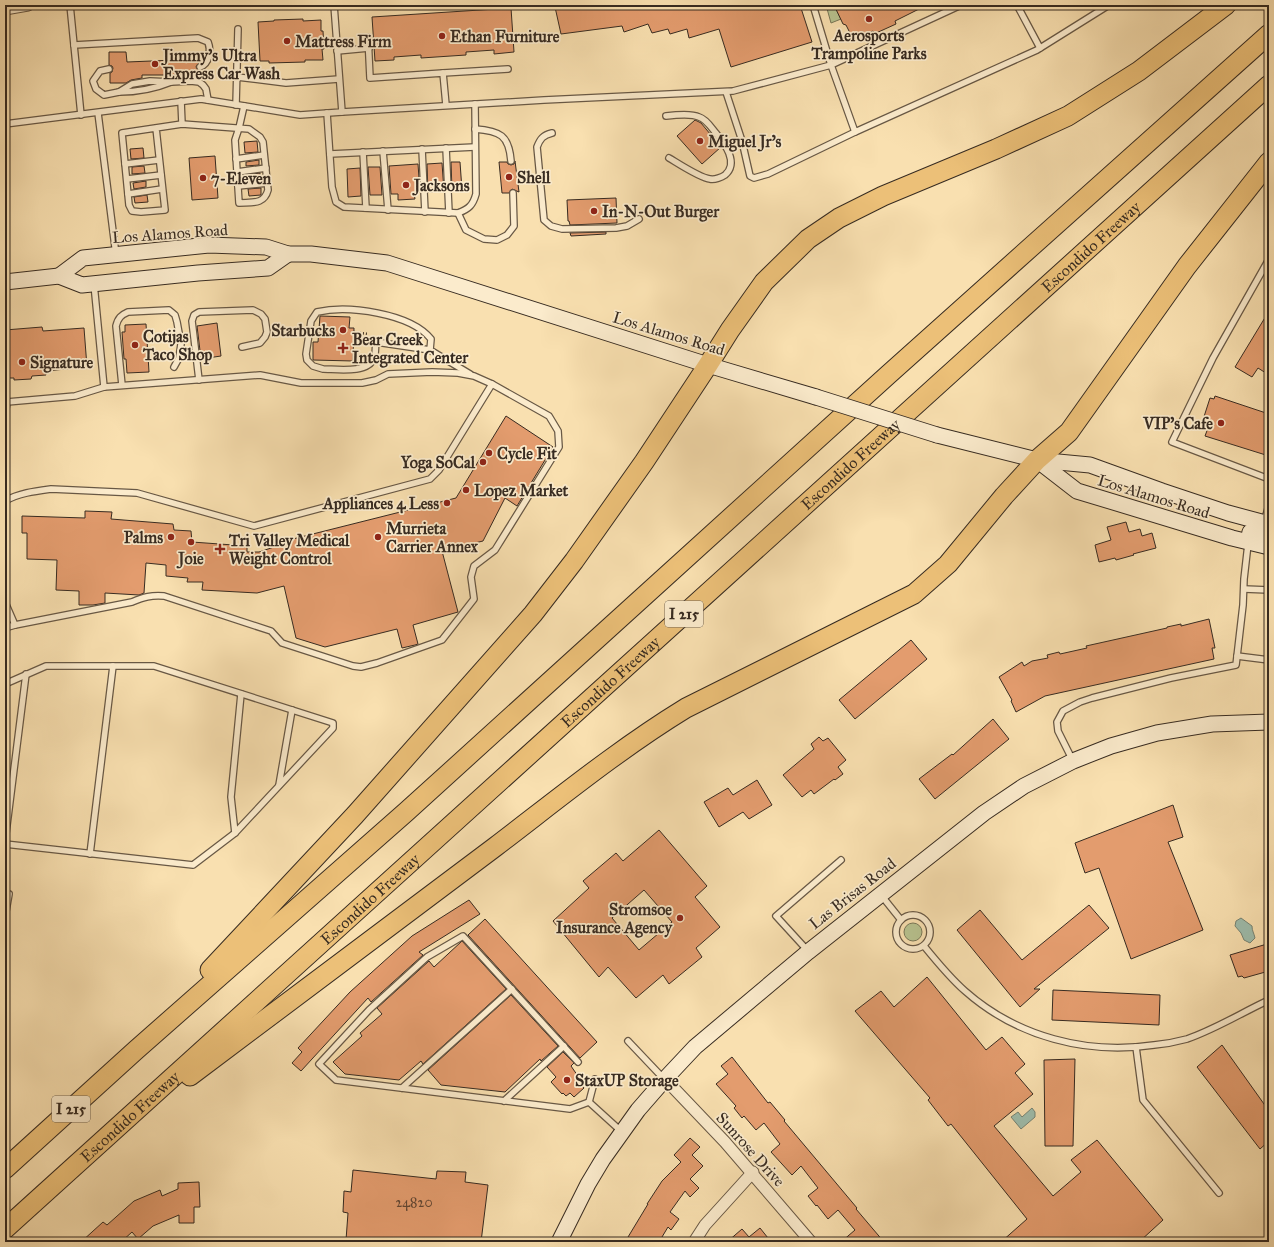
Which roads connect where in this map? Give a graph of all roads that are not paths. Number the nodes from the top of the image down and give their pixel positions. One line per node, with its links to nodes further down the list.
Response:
1 (28, 5): 9 (street)
2 (70, 5): 13 (lane)
3 (334, 5): 16 (lane)
4 (813, 5): 17 (lane)
5 (961, 5): 17 (lane)
6 (1017, 5): 15 (lane)
7 (1109, 5): 15 (lane)
8 (1226, 5): 80 (highway)
9 (5, 9)
10 (238, 30): 22 (lane)
11 (1269, 34): 125 (highway, I 215)
12 (368, 37): 14 (lane)
13 (74, 45): 18 (lane); 35 (lane)
14 (369, 48): 16 (lane); 21 (lane)
15 (1040, 48): 42 (lane)
16 (337, 51): 23 (lane)
17 (831, 65): 25 (lane); 42 (lane)
18 (200, 67)
19 (109, 68): 26 (lane)
20 (508, 69): 21 (lane)
21 (443, 73): 31 (lane)
22 (237, 77): 23 (lane); 29 (lane)
23 (339, 79): 32 (lane)
24 (1269, 85): 133 (highway, Escondido Freeway / I 215)
25 (726, 92): 28 (lane); 42 (lane)
26 (208, 100): 27 (lane); 29 (lane)
27 (181, 101): 33 (lane); 38 (lane)
28 (475, 104): 31 (lane); 41 (lane)
29 (236, 105): 30 (lane)
30 (244, 106): 34 (lane); 40 (lane)
31 (446, 106): 32 (lane)
32 (342, 112): 34 (lane)
33 (98, 113): 35 (lane); 73 (lane)
34 (327, 113): 49 (lane)
35 (81, 115): 37 (lane)
36 (666, 116): 51 (lane)
37 (5, 124)
38 (182, 124): 39 (lane); 40 (lane)
39 (156, 128): 53 (lane); 56 (lane)
40 (239, 128): 50 (lane); 52 (lane)
41 (475, 129): 44 (lane); 54 (lane)
42 (855, 132)
43 (552, 133): 71 (lane)
44 (476, 147): 45 (lane); 70 (lane)
45 (446, 148): 46 (lane); 69 (lane)
46 (422, 149): 47 (lane); 68 (lane)
47 (383, 151): 48 (lane); 67 (lane)
48 (363, 152): 49 (lane); 66 (lane)
49 (330, 154): 66 (lane)
50 (264, 155): 52 (lane); 57 (lane)
51 (669, 158)
52 (236, 159): 58 (lane)
53 (159, 160): 56 (lane); 59 (lane)
54 (511, 161)
55 (1269, 162): 88 (highway)
56 (125, 164): 60 (lane)
57 (266, 168): 58 (lane); 61 (lane)
58 (237, 172): 62 (lane)
59 (161, 175): 60 (lane); 63 (lane)
60 (127, 179): 65 (lane)
61 (268, 182): 62 (lane); 62 (lane)
62 (238, 186)
63 (162, 189): 65 (lane); 65 (lane)
64 (513, 193): 70 (lane)
65 (128, 194)
66 (366, 208): 67 (lane)
67 (388, 210): 68 (lane)
68 (425, 212): 69 (lane)
69 (449, 213): 70 (lane)
70 (458, 214)
71 (639, 218)
72 (288, 254): 73 (main road, Los Alamos Road); 77 (main road); 80 (main road, Los Alamos Road)
73 (116, 255): 75 (main road, Los Alamos Road)
74 (1269, 259): 89 (lane)
75 (59, 276): 76 (main road); 77 (main road)
76 (5, 282)
77 (94, 284): 86 (lane)
78 (242, 347): 83 (lane)
79 (430, 350): 79 (lane); 82 (lane)
80 (708, 365): 88 (main road, Los Alamos Road, bridge); 125 (highway)
81 (174, 367): 85 (lane)
82 (474, 376): 83 (lane); 84 (lane)
83 (199, 380): 85 (lane)
84 (492, 384): 90 (lane); 98 (lane)
85 (122, 385): 86 (lane)
86 (104, 387): 87 (lane)
87 (5, 415)
88 (1037, 460): 92 (main road, Los Alamos Road); 93 (main road, Los Alamos Road); 133 (highway)
89 (1269, 479)
90 (5, 501)
91 (1269, 505): 92 (lane)
92 (1267, 527): 93 (main road)
93 (1248, 541): 94 (main road, Los Alamos Road); 95 (lane)
94 (1269, 547)
95 (1244, 589): 96 (lane); 100 (lane)
96 (1269, 590)
97 (5, 602): 98 (lane)
98 (15, 625): 99 (lane)
99 (5, 628)
100 (1237, 656): 101 (lane); 108 (lane)
101 (1269, 660)
102 (113, 666): 103 (lane); 105 (lane); 112 (lane)
103 (26, 674): 104 (lane); 111 (lane)
104 (5, 684)
105 (240, 694): 106 (lane); 110 (lane)
106 (292, 710): 109 (lane); 109 (lane)
107 (1269, 722): 108 (main road, Las Brisas Road)
108 (1073, 761): 115 (main road, Las Brisas Road)
109 (279, 786): 110 (lane)
110 (235, 832): 112 (lane)
111 (5, 843): 112 (lane)
112 (90, 854)
113 (841, 860): 119 (lane)
114 (9, 894): 116 (lane)
115 (880, 894): 117 (lane); 119 (main road, Las Brisas Road)
116 (5, 917)
117 (901, 920): 118 (lane); 118 (lane)
118 (924, 946): 124 (lane)
119 (808, 952): 128 (main road, Las Brisas Road)
120 (512, 989): 123 (lane); 129 (lane); 129 (lane)
121 (1269, 1000): 124 (lane)
122 (628, 1041): 128 (lane)
123 (564, 1046): 126 (lane); 130 (lane)
124 (1136, 1047): 136 (lane)
125 (136, 1050): 134 (highway, I 215)
126 (578, 1062)
127 (594, 1079): 131 (lane)
128 (664, 1079): 132 (main road, Las Brisas Road); 135 (street, Sunrose Drive)
129 (402, 1088): 130 (lane)
130 (504, 1100): 131 (lane)
131 (589, 1102): 132 (lane)
132 (622, 1132): 138 (main road, Las Brisas Road)
133 (100, 1144): 137 (highway, Escondido Freeway / I 215)
134 (5, 1169)
135 (753, 1172): 139 (street); 140 (street, Sunrose Drive)
136 (1219, 1193)
137 (5, 1229)
138 (559, 1242)
139 (694, 1242)
140 (811, 1242)

